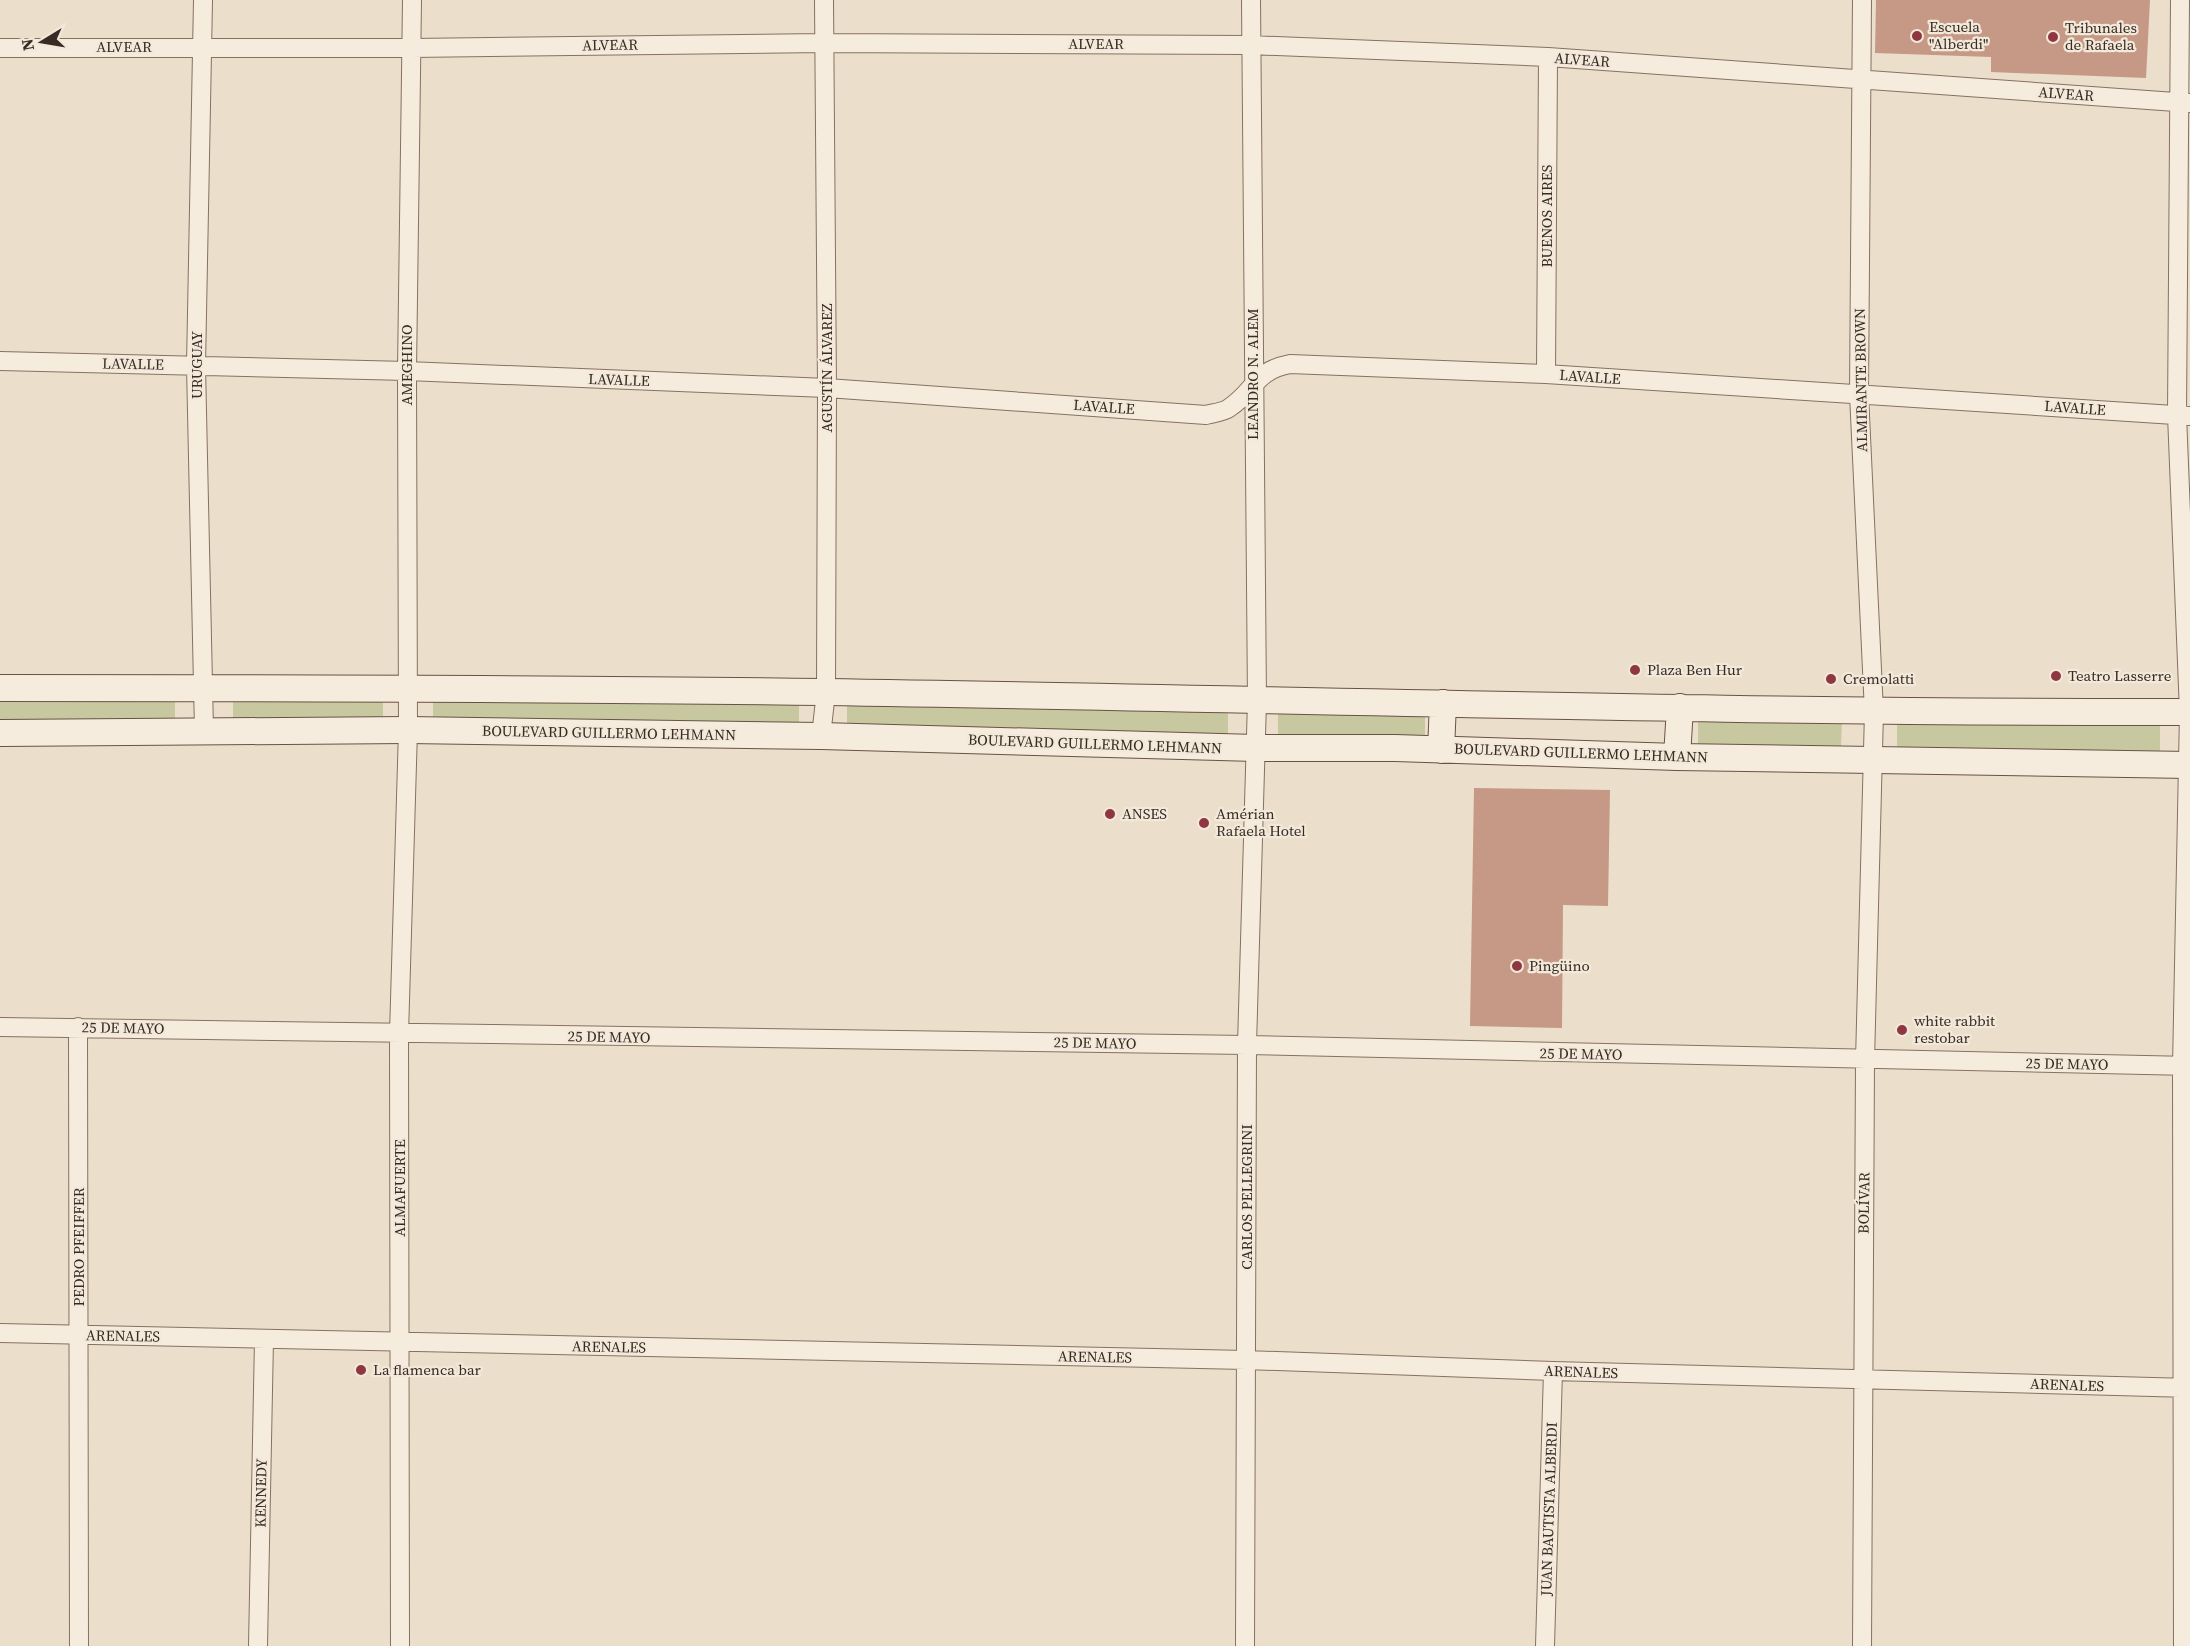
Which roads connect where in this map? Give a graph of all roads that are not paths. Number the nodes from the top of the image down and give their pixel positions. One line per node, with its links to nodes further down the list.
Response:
1 (203, 0): 9 (street, URUGUAY)
2 (412, 0): 11 (street, AMEGHINO)
3 (824, 0): 7 (street, AGUSTÍN ÁLVAREZ)
4 (1251, 0): 8 (street, LEANDRO N. ALEM)
5 (1862, 0): 13 (street, ALMIRANTE BROWN)
6 (2180, 0): 14 (street)
7 (824, 43): 8 (street, ALVEAR); 11 (street, ALVEAR); 20 (street, AGUSTÍN ÁLVAREZ)
8 (1250, 45): 12 (street, ALVEAR); 19 (street, LEANDRO N. ALEM)
9 (204, 47): 10 (street, ALVEAR); 11 (street, ALVEAR); 16 (street, URUGUAY)
10 (0, 48)
11 (411, 48): 17 (street, AMEGHINO)
12 (1548, 57): 13 (street, ALVEAR); 18 (street, BUENOS AIRES)
13 (1861, 81): 14 (street, ALVEAR); 21 (street, ALMIRANTE BROWN)
14 (2184, 102): 22 (street)
15 (0, 361): 16 (street, LAVALLE)
16 (196, 366): 17 (street, LAVALLE); 25 (street, URUGUAY)
17 (407, 371): 20 (street, LAVALLE); 23 (street, AMEGHINO)
18 (1546, 374): 19 (street, LAVALLE); 21 (street, LAVALLE)
19 (1254, 382): 20 (street, LAVALLE); 27 (street, LEANDRO N. ALEM)
20 (827, 388): 26 (street, AGUSTÍN ÁLVAREZ)
21 (1859, 394): 22 (street, LAVALLE); 30 (street, ALMIRANTE BROWN)
22 (2183, 415): 31 (street)
23 (408, 687): 25 (main road); 26 (main road); 33 (street, AMEGHINO)
24 (0, 688): 25 (main road)
25 (202, 688): 32 (street, URUGUAY)
26 (826, 692): 27 (main road); 35 (street, AGUSTÍN ÁLVAREZ)
27 (1257, 701): 28 (main road); 36 (street, LEANDRO N. ALEM)
28 (1443, 703): 29 (main road); 37 (main road)
29 (1680, 707): 30 (main road); 38 (main road)
30 (1874, 712): 31 (main road); 39 (street, ALMIRANTE BROWN)
31 (2189, 712): 40 (street)
32 (204, 730): 33 (main road, BOULEVARD GUILLERMO LEHMANN); 34 (main road, BOULEVARD GUILLERMO LEHMANN)
33 (408, 730): 35 (main road, BOULEVARD GUILLERMO LEHMANN); 43 (street, ALMAFUERTE)
34 (0, 733)
35 (821, 736): 36 (main road, BOULEVARD GUILLERMO LEHMANN)
36 (1256, 748): 37 (main road, BOULEVARD GUILLERMO LEHMANN); 44 (street, CARLOS PELLEGRINI)
37 (1441, 750): 38 (main road, BOULEVARD GUILLERMO LEHMANN)
38 (1677, 757): 39 (main road, BOULEVARD GUILLERMO LEHMANN)
39 (1874, 759): 40 (main road, BOULEVARD GUILLERMO LEHMANN); 45 (street, BOLÍVAR)
40 (2188, 765): 46 (street)
41 (0, 1027): 42 (street, 25 DE MAYO)
42 (78, 1027): 43 (street, 25 DE MAYO); 48 (street, PEDRO PFEIFFER)
43 (399, 1034): 44 (street, 25 DE MAYO); 50 (street, ALMAFUERTE)
44 (1247, 1045): 45 (street, 25 DE MAYO); 51 (street, CARLOS PELLEGRINI)
45 (1865, 1061): 46 (street, 25 DE MAYO); 53 (street, BOLÍVAR)
46 (2186, 1067): 54 (street)
47 (0, 1333): 48 (street, ARENALES)
48 (80, 1335): 49 (street, ARENALES); 55 (street, PEDRO PFEIFFER)
49 (264, 1339): 50 (street, ARENALES); 56 (street, KENNEDY)
50 (401, 1343): 51 (street, ARENALES); 57 (street, ALMAFUERTE)
51 (1246, 1360): 52 (street, ARENALES); 58 (street, CARLOS PELLEGRINI)
52 (1553, 1371): 53 (street, ARENALES); 59 (street, JUAN BAUTISTA ALBERDI)
53 (1862, 1379): 54 (street, ARENALES); 60 (street, BOLÍVAR)
54 (2185, 1388): 61 (street)
55 (79, 1646)
56 (258, 1646)
57 (400, 1646)
58 (1245, 1646)
59 (1545, 1646)
60 (1862, 1646)
61 (2183, 1646)

